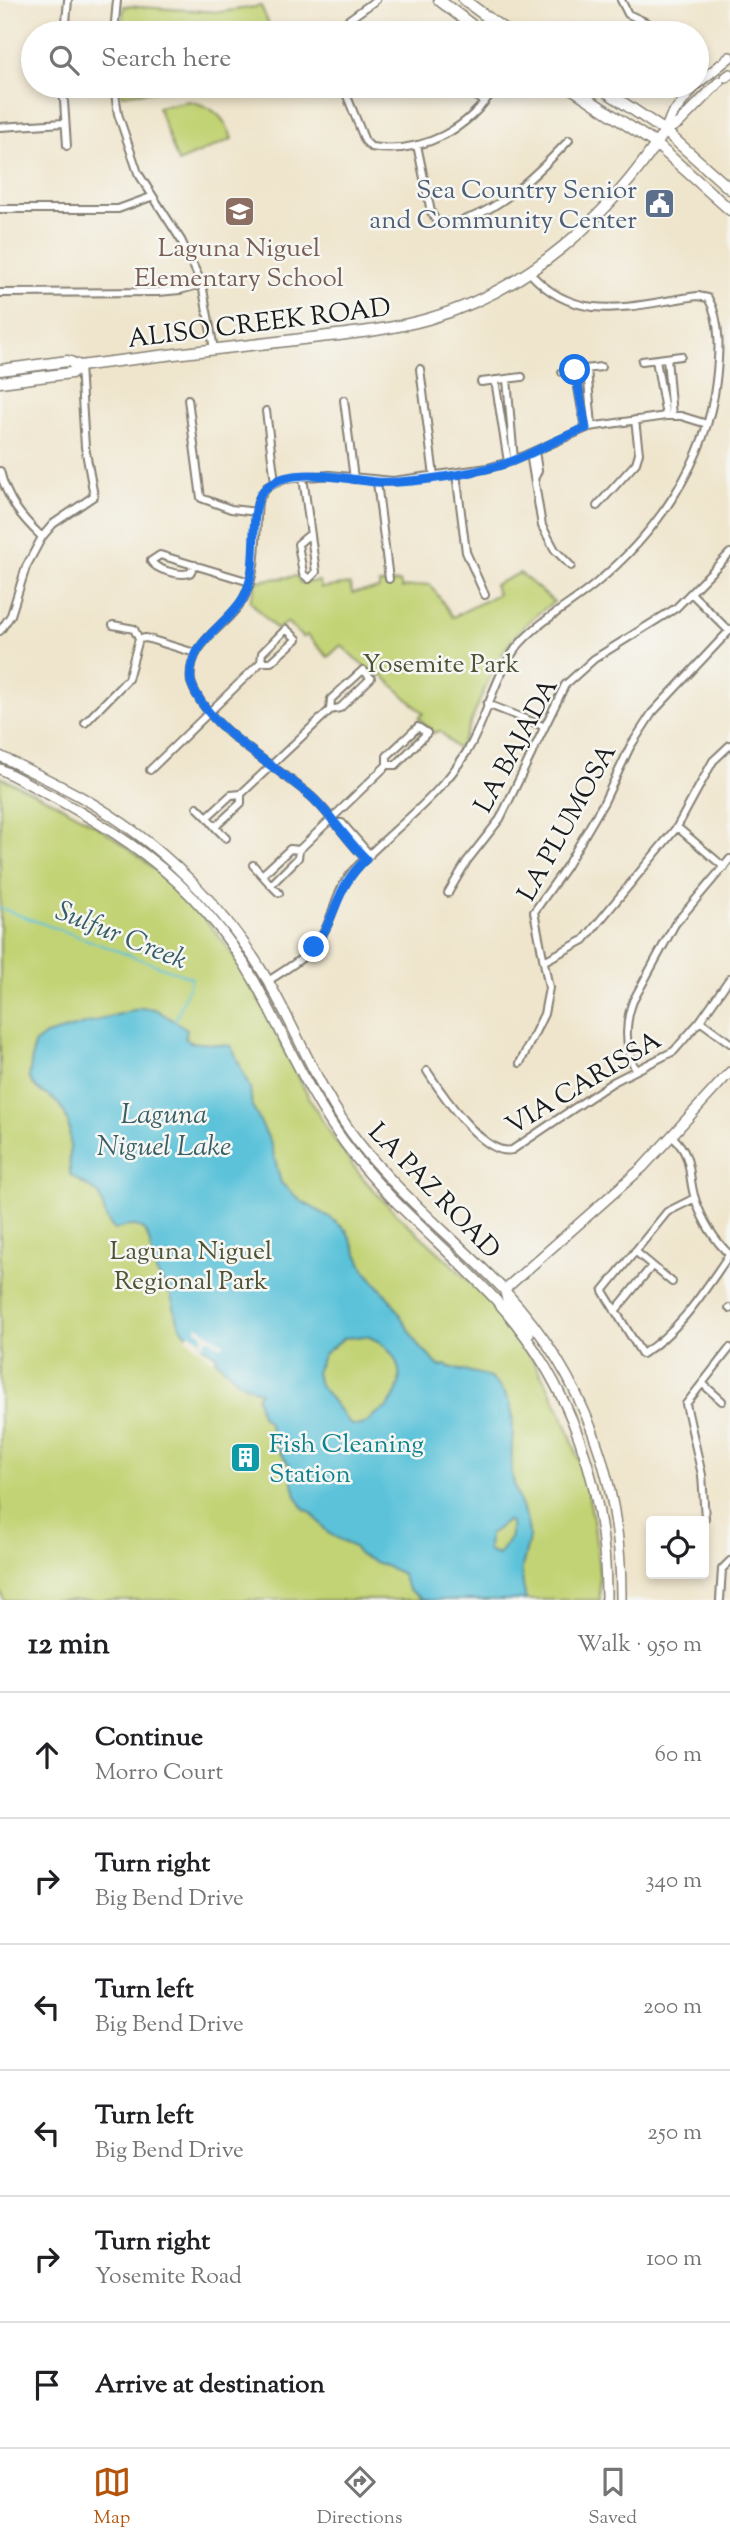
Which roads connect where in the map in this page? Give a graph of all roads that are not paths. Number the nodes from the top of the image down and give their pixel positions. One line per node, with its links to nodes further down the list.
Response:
1 (68, 0): 7 (street)
2 (117, 0): 8 (street)
3 (376, 0): 9 (street)
4 (439, 0): 10 (main road)
5 (464, 0): 11 (main road)
6 (621, 0): 12 (street)
7 (66, 21)
8 (115, 21)
9 (347, 21)
10 (466, 21)
11 (493, 21)
12 (646, 21)
13 (730, 57): 14 (main road, ALISO CREEK ROAD)
14 (709, 74)
15 (725, 78): 16 (main road, ALISO CREEK ROAD)
16 (709, 94)
17 (63, 98): 27 (street)
18 (117, 98): 35 (street)
19 (348, 98): 32 (street)
20 (479, 98): 26 (street)
21 (488, 98): 26 (street)
22 (586, 98): 31 (main road)
23 (616, 98): 29 (main road)
24 (686, 98): 29 (main road, ALISO CREEK ROAD)
25 (705, 98): 29 (main road, ALISO CREEK ROAD)
26 (485, 102): 32 (street)
27 (64, 122): 28 (street); 33 (street)
28 (0, 127)
29 (665, 131): 31 (main road, ALISO CREEK ROAD); 34 (main road)
30 (569, 140): 32 (street)
31 (656, 144): 37 (main road); 38 (main road, ALISO CREEK ROAD)
32 (417, 145)
33 (67, 146)
34 (730, 189)
35 (151, 197): 36 (street); 39 (street)
36 (0, 209)
37 (730, 210)
38 (530, 272): 41 (main road, ALISO CREEK ROAD); 66 (street)
39 (202, 284): 40 (street); 41 (street)
40 (0, 293)
41 (214, 349): 46 (main road, ALISO CREEK ROAD)
42 (681, 356): 43 (street)
43 (667, 358): 44 (street); 58 (street)
44 (656, 359): 45 (street); 58 (street)
45 (642, 361)
46 (80, 366): 50 (main road, ALISO CREEK ROAD); 56 (main road, ALISO CREEK ROAD); 80 (street)
47 (601, 367): 49 (street)
48 (420, 369): 72 (street)
49 (587, 369): 51 (street); 61 (street)
50 (0, 370)
51 (575, 370): 52 (street); 61 (street)
52 (562, 372)
53 (523, 377): 54 (street)
54 (507, 379): 55 (street); 65 (street)
55 (495, 380): 57 (street); 65 (street)
56 (0, 382)
57 (481, 382)
58 (665, 390): 63 (street)
59 (188, 399): 78 (street)
60 (344, 400): 74 (street)
61 (586, 406): 67 (street)
62 (266, 411): 75 (street)
63 (669, 416): 64 (street); 66 (street)
64 (635, 420): 67 (street); 77 (street)
65 (507, 422): 69 (street)
66 (707, 424): 94 (street)
67 (589, 427): 68 (street)
68 (532, 452): 69 (street); 83 (street)
69 (511, 461): 71 (street)
70 (0, 471): 80 (street)
71 (456, 473): 72 (street); 87 (street)
72 (434, 476): 76 (street)
73 (303, 477): 74 (street); 75 (street); 79 (street)
74 (354, 479): 76 (street)
75 (275, 482): 78 (street)
76 (377, 482): 84 (street)
77 (597, 506)
78 (257, 512): 85 (street)
79 (310, 534): 79 (street)
80 (42, 537): 90 (street)
81 (730, 552): 86 (street, LA BAJADA)
82 (195, 565): 82 (street); 85 (street)
83 (572, 566)
84 (389, 579)
85 (250, 582): 92 (street)
86 (691, 593): 89 (street); 98 (street, LA BAJADA)
87 (485, 595)
88 (113, 625): 91 (street)
89 (730, 630): 122 (street, LA PLUMOSA)
90 (0, 631)
91 (139, 639): 92 (street); 97 (street)
92 (195, 653): 96 (street)
93 (261, 662): 93 (street); 96 (street)
94 (487, 704): 98 (street); 113 (street)
95 (330, 710): 95 (street); 102 (street)
96 (210, 711): 102 (street); 104 (street)
97 (85, 723)
98 (543, 726): 119 (street, LA BAJADA)
99 (730, 745): 110 (street)
100 (0, 756): 124 (main road, LA PAZ ROAD)
101 (387, 765): 101 (street); 108 (street)
102 (270, 766): 105 (street); 108 (street)
103 (0, 769): 121 (main road, LA PAZ ROAD)
104 (150, 770)
105 (242, 794): 107 (street); 109 (street)
106 (197, 807): 107 (street)
107 (207, 817): 109 (street)
108 (334, 820): 112 (street); 113 (street)
109 (215, 827): 111 (street)
110 (677, 827): 116 (street); 122 (street)
111 (226, 838)
112 (299, 850): 117 (street); 118 (street)
113 (368, 857): 124 (street)
114 (730, 859): 116 (street)
115 (253, 865): 117 (street)
116 (724, 867): 129 (street)
117 (262, 876): 118 (street)
118 (271, 885): 120 (street)
119 (448, 892)
120 (279, 893)
121 (219, 929): 124 (main road); 126 (main road, LA PAZ ROAD)
122 (546, 960): 128 (street, LA PLUMOSA)
123 (730, 978): 125 (street, VIA CARISSA)
124 (268, 981): 126 (main road); 139 (main road, LA PAZ ROAD)
125 (700, 1021): 127 (street); 129 (street, VIA CARISSA)
126 (286, 1041): 134 (main road, LA PAZ ROAD)
127 (730, 1043)
128 (520, 1063)
129 (635, 1069): 130 (street, VIA CARISSA)
130 (427, 1071)
131 (730, 1072): 132 (main road)
132 (673, 1137): 133 (street); 139 (main road)
133 (695, 1198): 135 (street); 136 (street)
134 (435, 1239): 139 (main road); 141 (main road, LA PAZ ROAD)
135 (635, 1251): 137 (street); 140 (street)
136 (730, 1255): 140 (street)
137 (652, 1266): 138 (street); 140 (street)
138 (672, 1282)
139 (504, 1290): 141 (main road); 148 (main road, LA PAZ ROAD)
140 (615, 1311)
141 (529, 1342): 147 (main road, LA PAZ ROAD)
142 (730, 1348): 143 (street)
143 (703, 1384): 144 (street); 145 (street)
144 (722, 1401)
145 (705, 1516)
146 (730, 1561): 149 (street)
147 (606, 1600)
148 (621, 1600)
149 (720, 1600)

